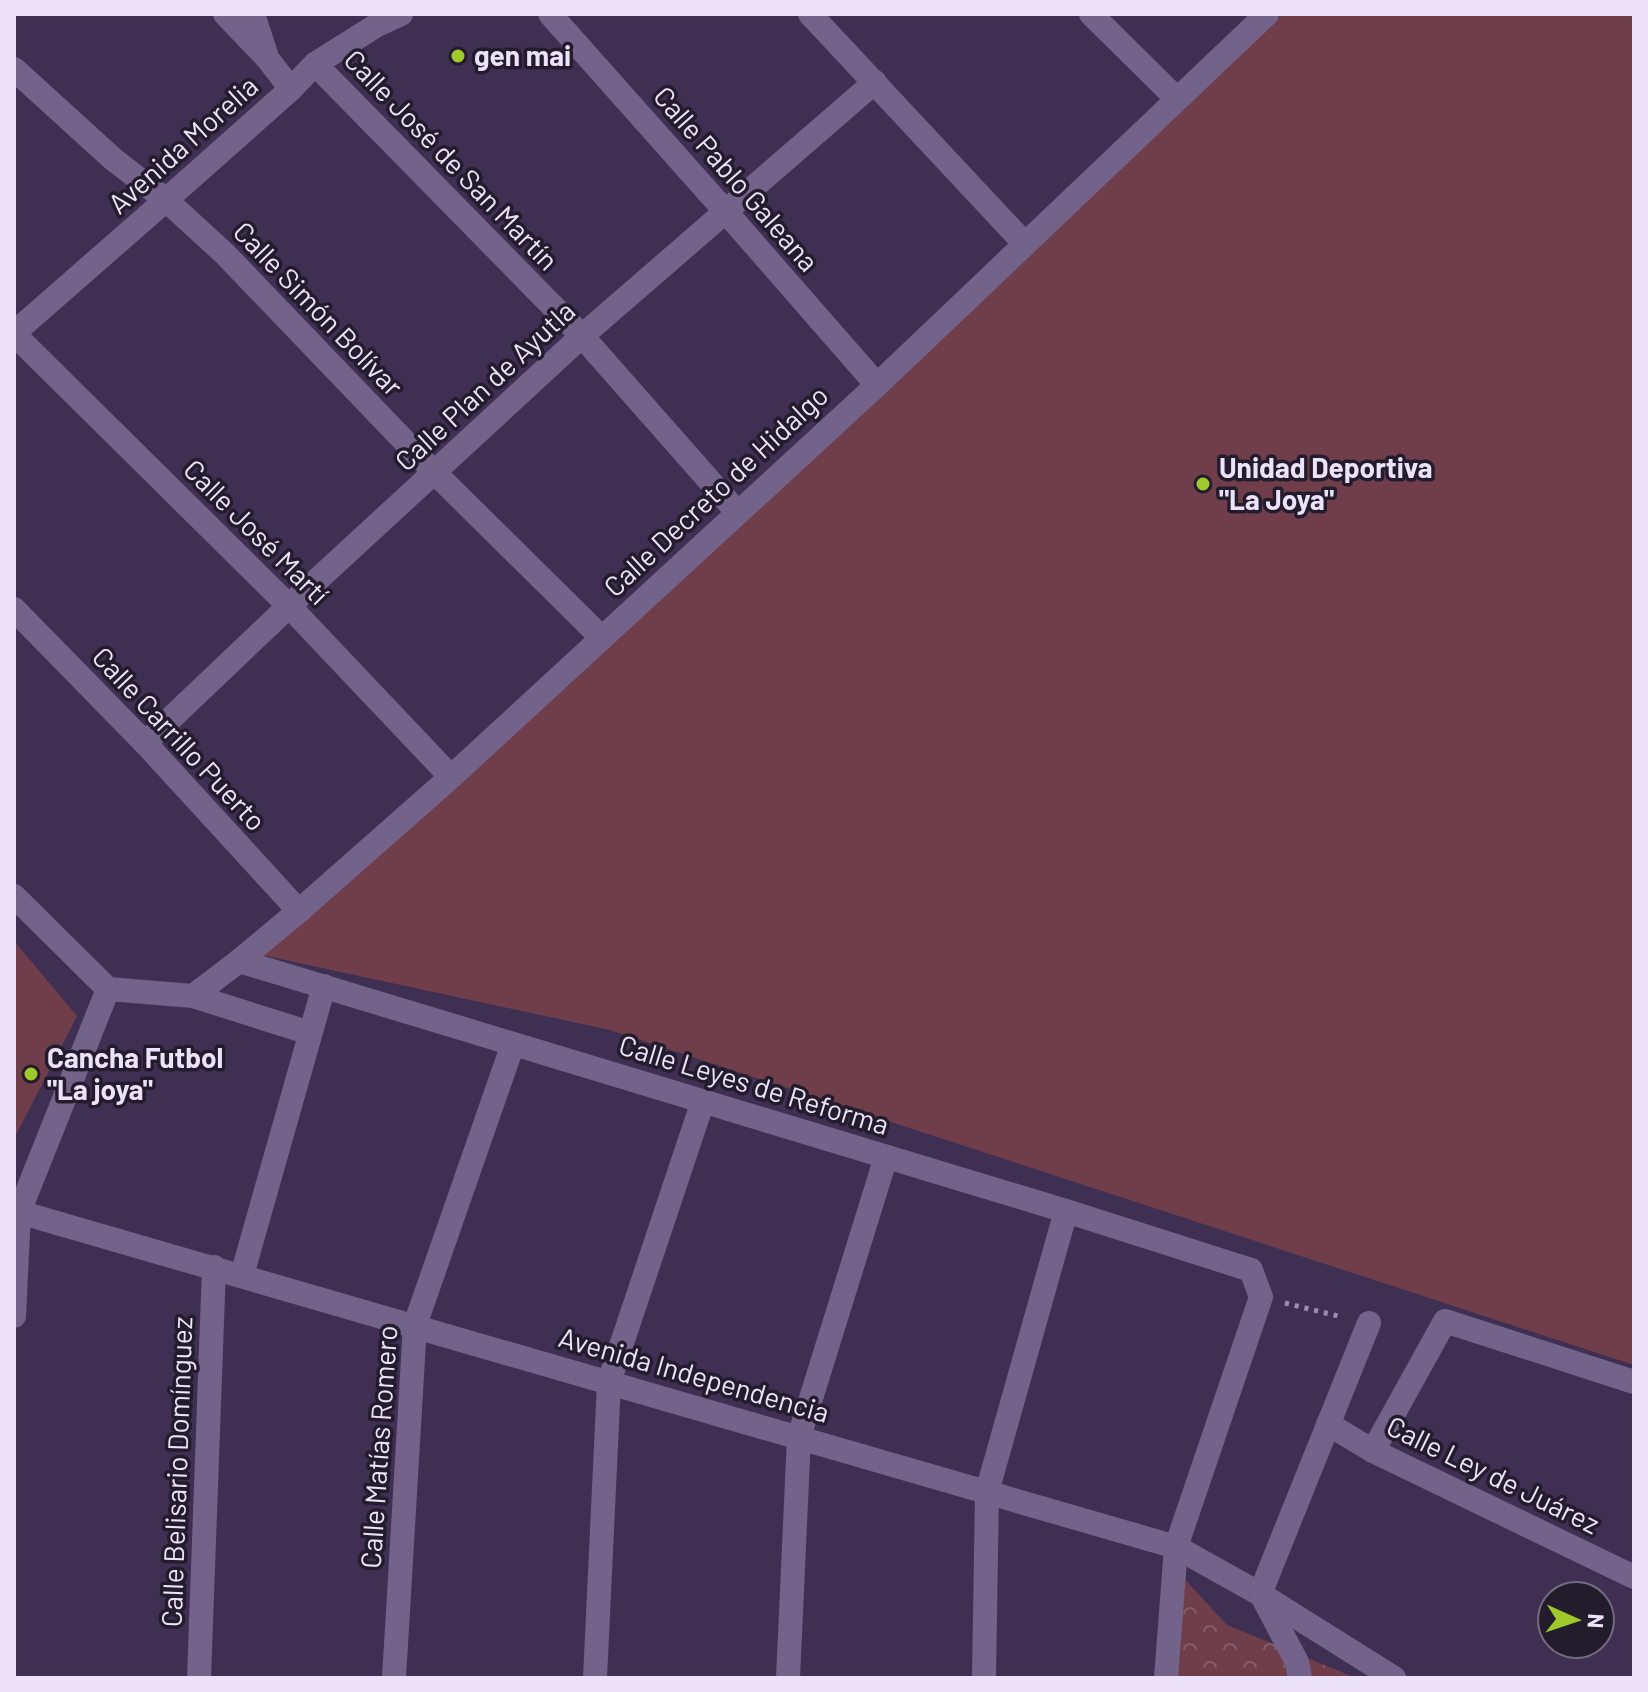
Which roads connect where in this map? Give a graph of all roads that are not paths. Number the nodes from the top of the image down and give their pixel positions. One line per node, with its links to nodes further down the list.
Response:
1 (225, 14): 8 (street)
2 (253, 14): 8 (street)
3 (401, 14): 9 (street, Avenida Morelia)
4 (550, 14): 15 (street, Calle Pablo Galeana)
5 (810, 14): 11 (street)
6 (1091, 14): 13 (street)
7 (1267, 14): 13 (street, Calle Decreto de Hidalgo)
8 (267, 58): 12 (street)
9 (315, 64): 12 (street, Avenida Morelia); 18 (street, Calle José de San Martín)
10 (14, 69): 14 (street, Calle Simón Bolívar)
11 (875, 82): 15 (street, Calle Plan de Ayutla); 16 (street)
12 (291, 89): 14 (street, Avenida Morelia)
13 (1177, 99): 16 (street, Calle Decreto de Hidalgo)
14 (166, 200): 17 (street, Avenida Morelia); 20 (street, Calle Simón Bolívar)
15 (726, 212): 18 (street, Calle Plan de Ayutla); 19 (street, Calle Pablo Galeana)
16 (1024, 243): 19 (street, Calle Decreto de Hidalgo)
17 (14, 334): 22 (street, Calle José Martí)
18 (582, 336): 20 (street, Calle Plan de Ayutla); 21 (street, Calle José de San Martín)
19 (877, 385): 21 (street, Calle Decreto de Hidalgo)
20 (435, 473): 22 (street, Calle Plan de Ayutla); 24 (street, Calle Simón Bolívar)
21 (737, 512): 24 (street, Calle Decreto de Hidalgo)
22 (289, 606): 25 (street, Calle Plan de Ayutla); 26 (street, Calle José Martí)
23 (14, 609): 25 (street, Calle Carrillo Puerto)
24 (601, 637): 26 (street, Calle Decreto de Hidalgo)
25 (145, 743): 28 (street, Calle Carrillo Puerto)
26 (451, 777): 28 (street, Calle Decreto de Hidalgo)
27 (14, 896): 31 (street)
28 (299, 911): 29 (street, Calle Decreto de Hidalgo)
29 (239, 961): 30 (street, Calle Leyes de Reforma); 32 (street, Calle Decreto de Hidalgo)
30 (324, 986): 33 (street); 34 (street, Calle Leyes de Reforma)
31 (108, 989): 32 (street); 37 (street)
32 (193, 996): 33 (street)
33 (310, 1033): 40 (street)
34 (513, 1044): 35 (street, Calle Leyes de Reforma); 43 (street, Calle Matías Romero)
35 (703, 1101): 36 (street, Calle Leyes de Reforma); 44 (street)
36 (886, 1157): 38 (street, Calle Leyes de Reforma); 47 (street)
37 (16, 1210): 39 (street, Avenida Independencia); 41 (street)
38 (1066, 1211): 49 (street); 50 (street, Calle Leyes de Reforma)
39 (214, 1267): 40 (street, Avenida Independencia); 53 (street, Calle Belisario Domínguez)
40 (242, 1275): 43 (street, Avenida Independencia)
41 (14, 1316)
42 (1369, 1323): 46 (street)
43 (415, 1325): 44 (street, Avenida Independencia); 54 (street, Calle Matías Romero)
44 (609, 1382): 47 (street, Avenida Independencia); 55 (street)
45 (1634, 1382): 48 (street)
46 (1328, 1424): 48 (street, Calle Ley de Juárez); 52 (street)
47 (799, 1437): 49 (street, Avenida Independencia); 56 (street)
48 (1373, 1451): 51 (street, Calle Ley de Juárez)
49 (987, 1492): 50 (street, Avenida Independencia); 57 (street)
50 (1176, 1547): 52 (street, Avenida Independencia); 58 (street)
51 (1634, 1577)
52 (1260, 1594): 59 (street); 60 (street, Avenida Independencia)
53 (199, 1678)
54 (394, 1678)
55 (595, 1678)
56 (788, 1678)
57 (984, 1678)
58 (1166, 1678)
59 (1300, 1678)
60 (1394, 1678)

